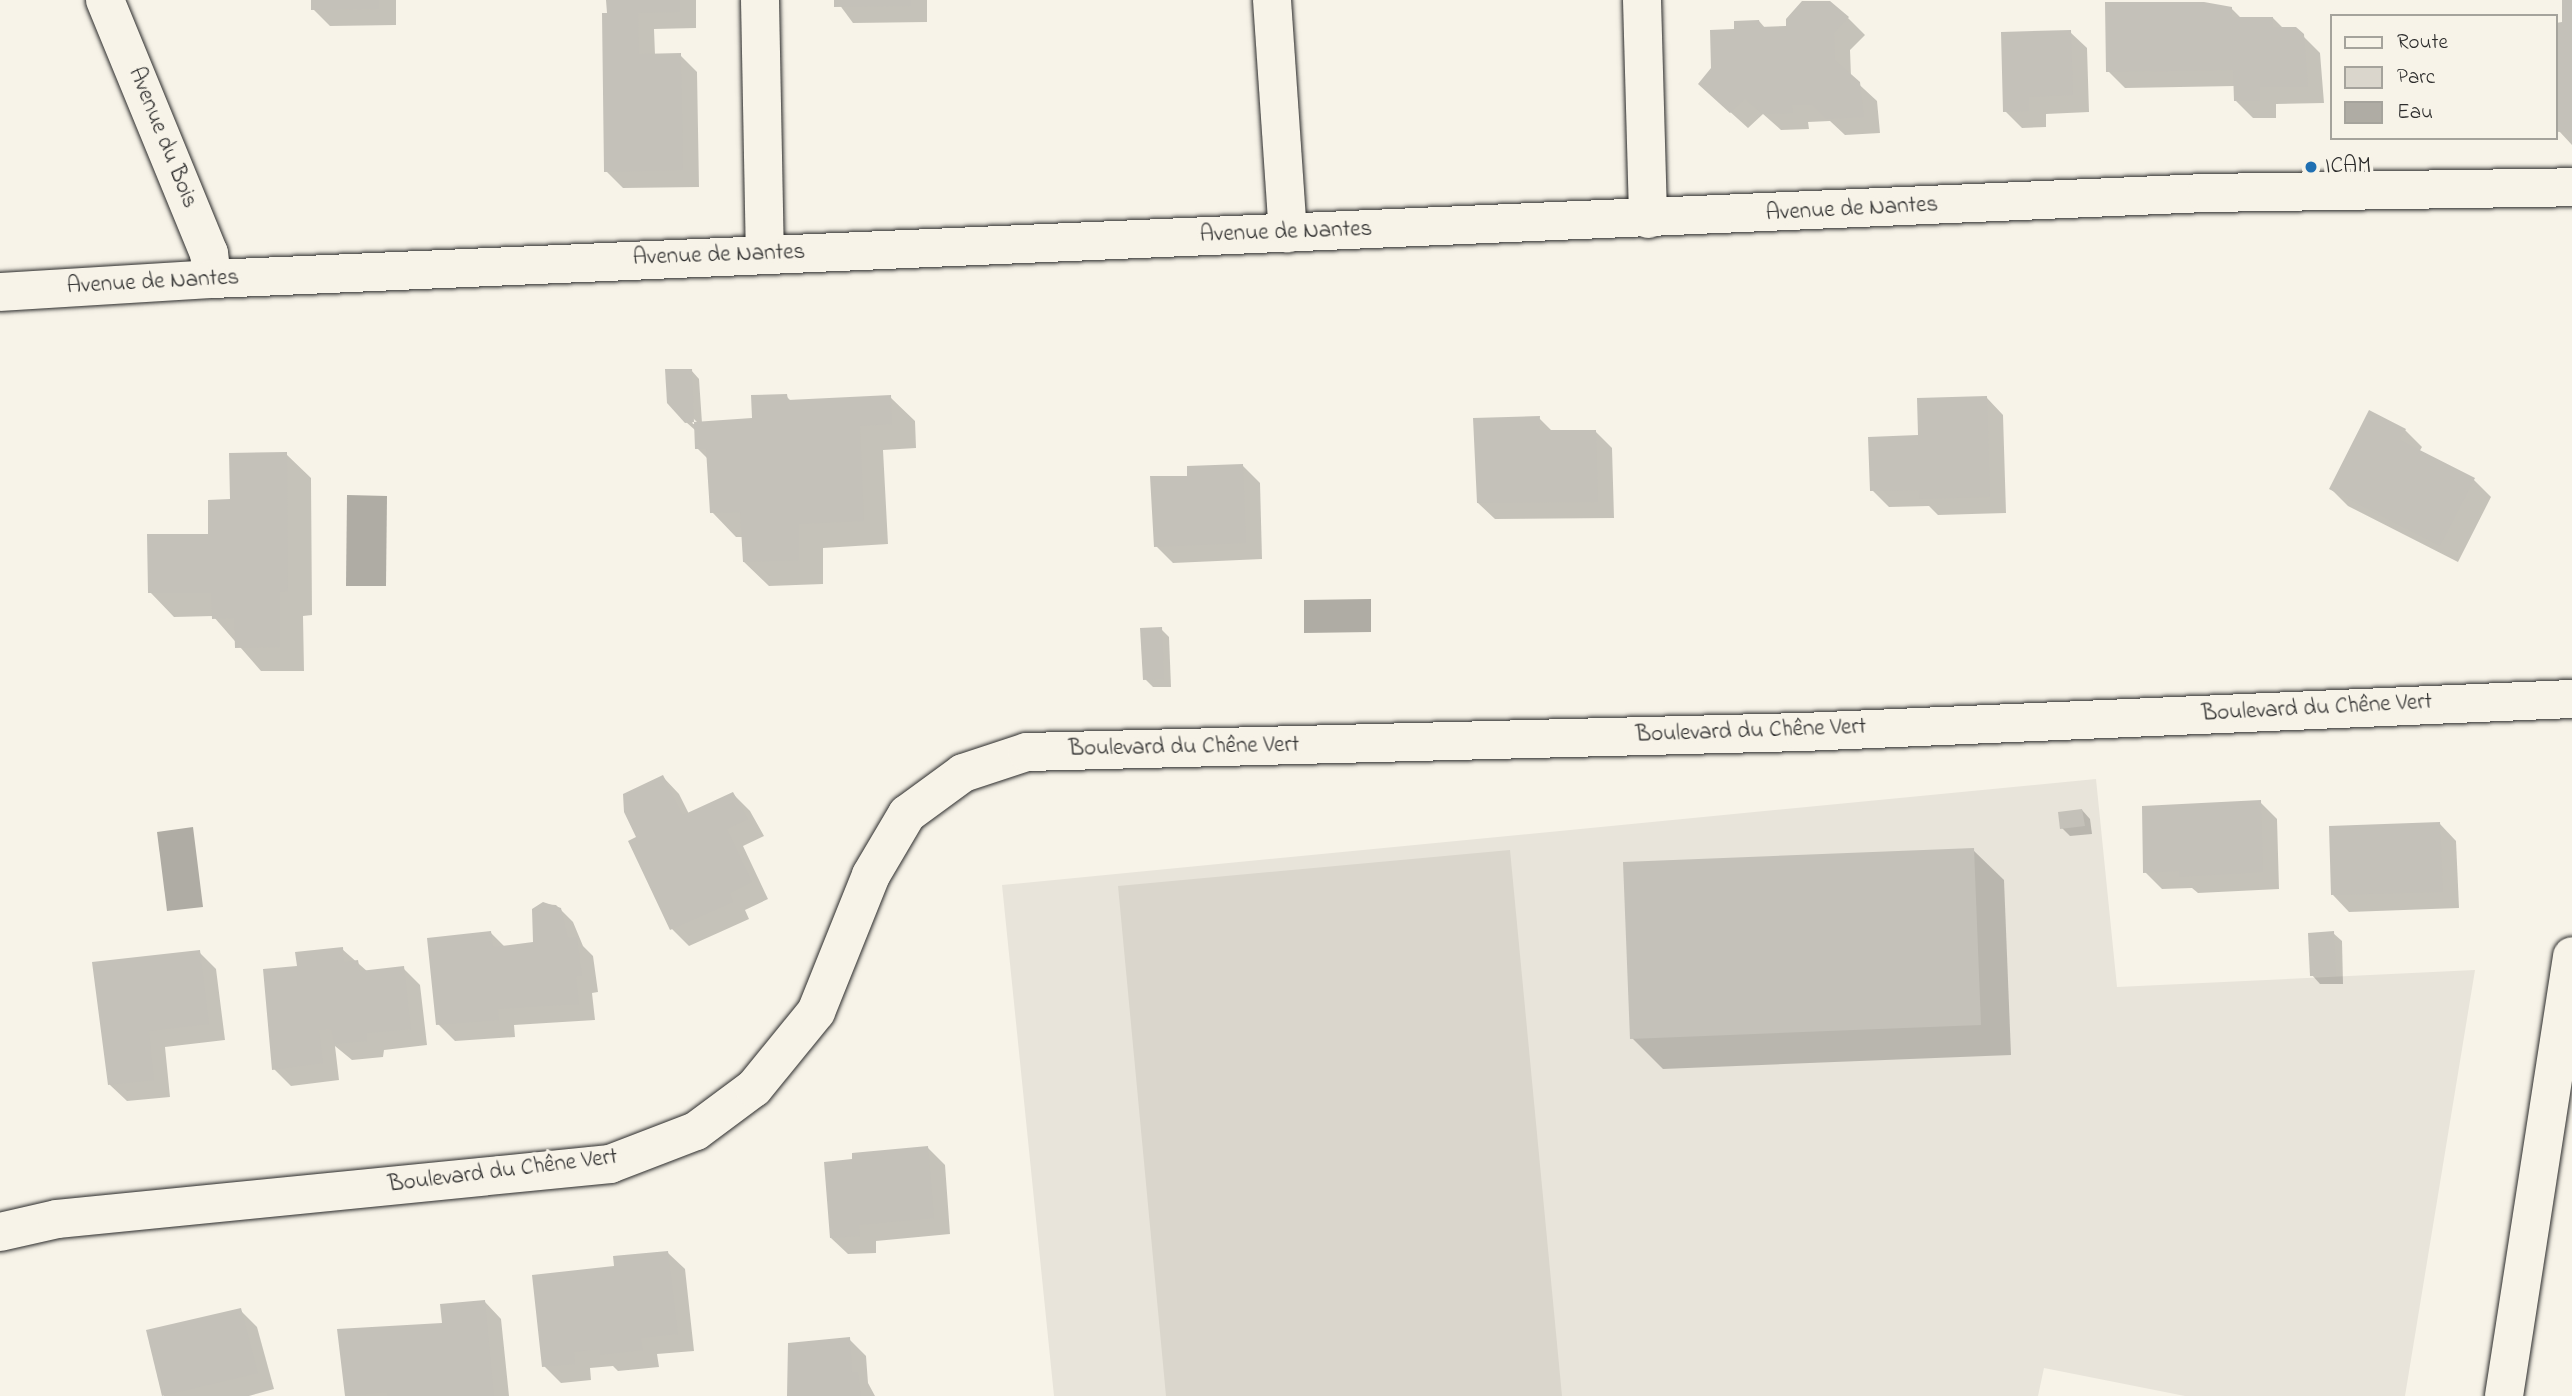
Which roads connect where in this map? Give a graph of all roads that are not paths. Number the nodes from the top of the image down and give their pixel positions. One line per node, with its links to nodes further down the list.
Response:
1 (105, 0): 9 (street, Avenue du Bois)
2 (760, 0): 8 (street)
3 (1272, 0): 7 (street)
4 (1643, 0): 6 (street)
5 (2572, 187): 6 (street, Avenue de Nantes)
6 (1648, 219): 7 (street, Avenue de Nantes)
7 (1288, 233): 8 (street, Avenue de Nantes)
8 (765, 254): 9 (street, Avenue de Nantes)
9 (212, 279): 10 (street, Avenue de Nantes)
10 (0, 292)
11 (2572, 699): 13 (street, Boulevard du Chêne Vert)
12 (2572, 956): 14 (street)
13 (0, 1232)
14 (2504, 1396)

